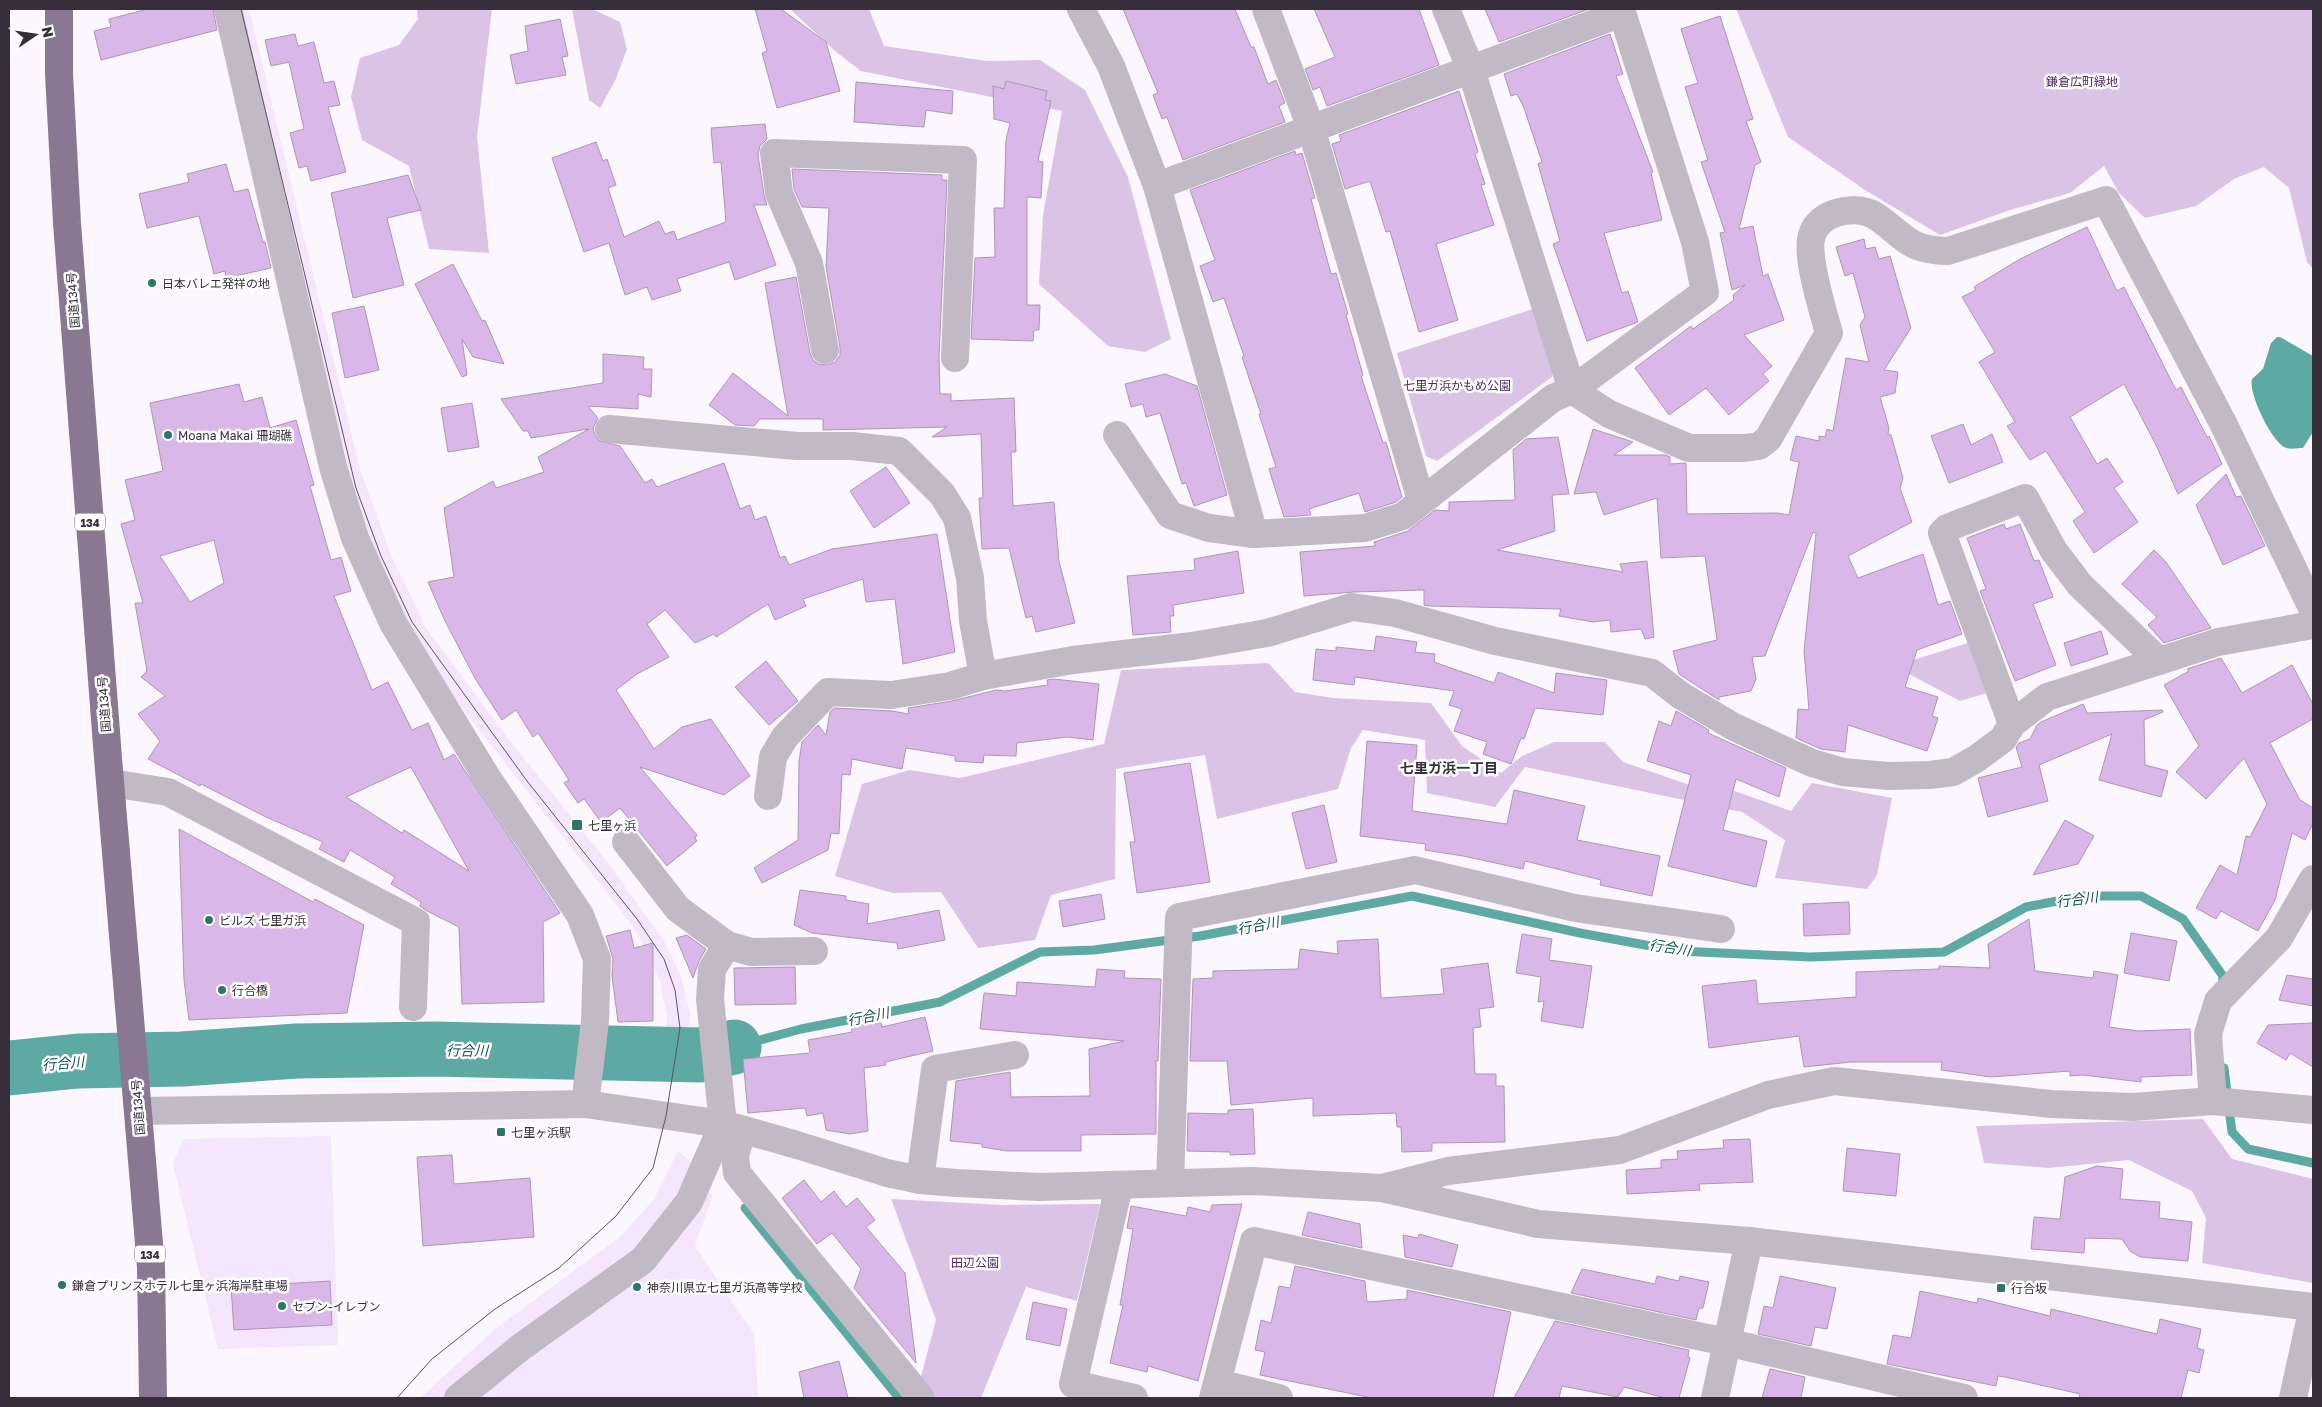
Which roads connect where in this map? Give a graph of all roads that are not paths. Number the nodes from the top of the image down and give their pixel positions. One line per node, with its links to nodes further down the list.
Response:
1 (59, 9): 22 (highway, 国道134号 / 134)
2 (228, 9): 32 (street)
3 (1081, 9): 9 (street)
4 (1266, 9): 8 (street)
5 (1446, 9): 7 (street)
6 (1622, 11): 7 (street); 12 (street)
7 (1471, 70): 8 (street); 12 (street)
8 (1311, 128): 9 (street); 15 (street)
9 (1157, 186): 16 (street)
10 (825, 350): 11 (street)
11 (955, 358)
12 (1572, 390): 15 (street); 17 (street)
13 (610, 429): 20 (street)
14 (1117, 435): 16 (street)
15 (1421, 500): 16 (street)
16 (1254, 534)
17 (2313, 610)
18 (2313, 625): 19 (street)
19 (2159, 661): 21 (street); 21 (street)
20 (984, 676): 21 (street); 23 (street)
21 (2012, 724)
22 (111, 783): 29 (street); 33 (highway, 国道134号 / 134)
23 (768, 796)
24 (626, 842): 27 (street)
25 (2313, 879): 31 (street)
26 (1721, 929): 37 (street)
27 (727, 945): 28 (street); 35 (street)
28 (814, 951)
29 (413, 1007)
30 (1015, 1055): 36 (street)
31 (2213, 1101): 34 (street); 39 (street)
32 (585, 1104): 33 (street); 35 (street)
33 (138, 1110): 44 (highway, 国道134号 / 134)
34 (2313, 1110)
35 (733, 1127): 36 (street); 45 (street); 46 (street)
36 (920, 1180): 38 (street)
37 (1170, 1183): 38 (street); 39 (street)
38 (1119, 1186): 47 (street)
39 (1382, 1188): 40 (street)
40 (1749, 1241): 41 (street); 42 (street)
41 (2313, 1307): 51 (street)
42 (1726, 1342): 43 (street); 49 (street); 50 (street)
43 (1215, 1391): 48 (street)
44 (153, 1398)
45 (458, 1398)
46 (921, 1398)
47 (1134, 1398)
48 (1279, 1398)
49 (1715, 1398)
50 (1964, 1398)
51 (2292, 1398)

